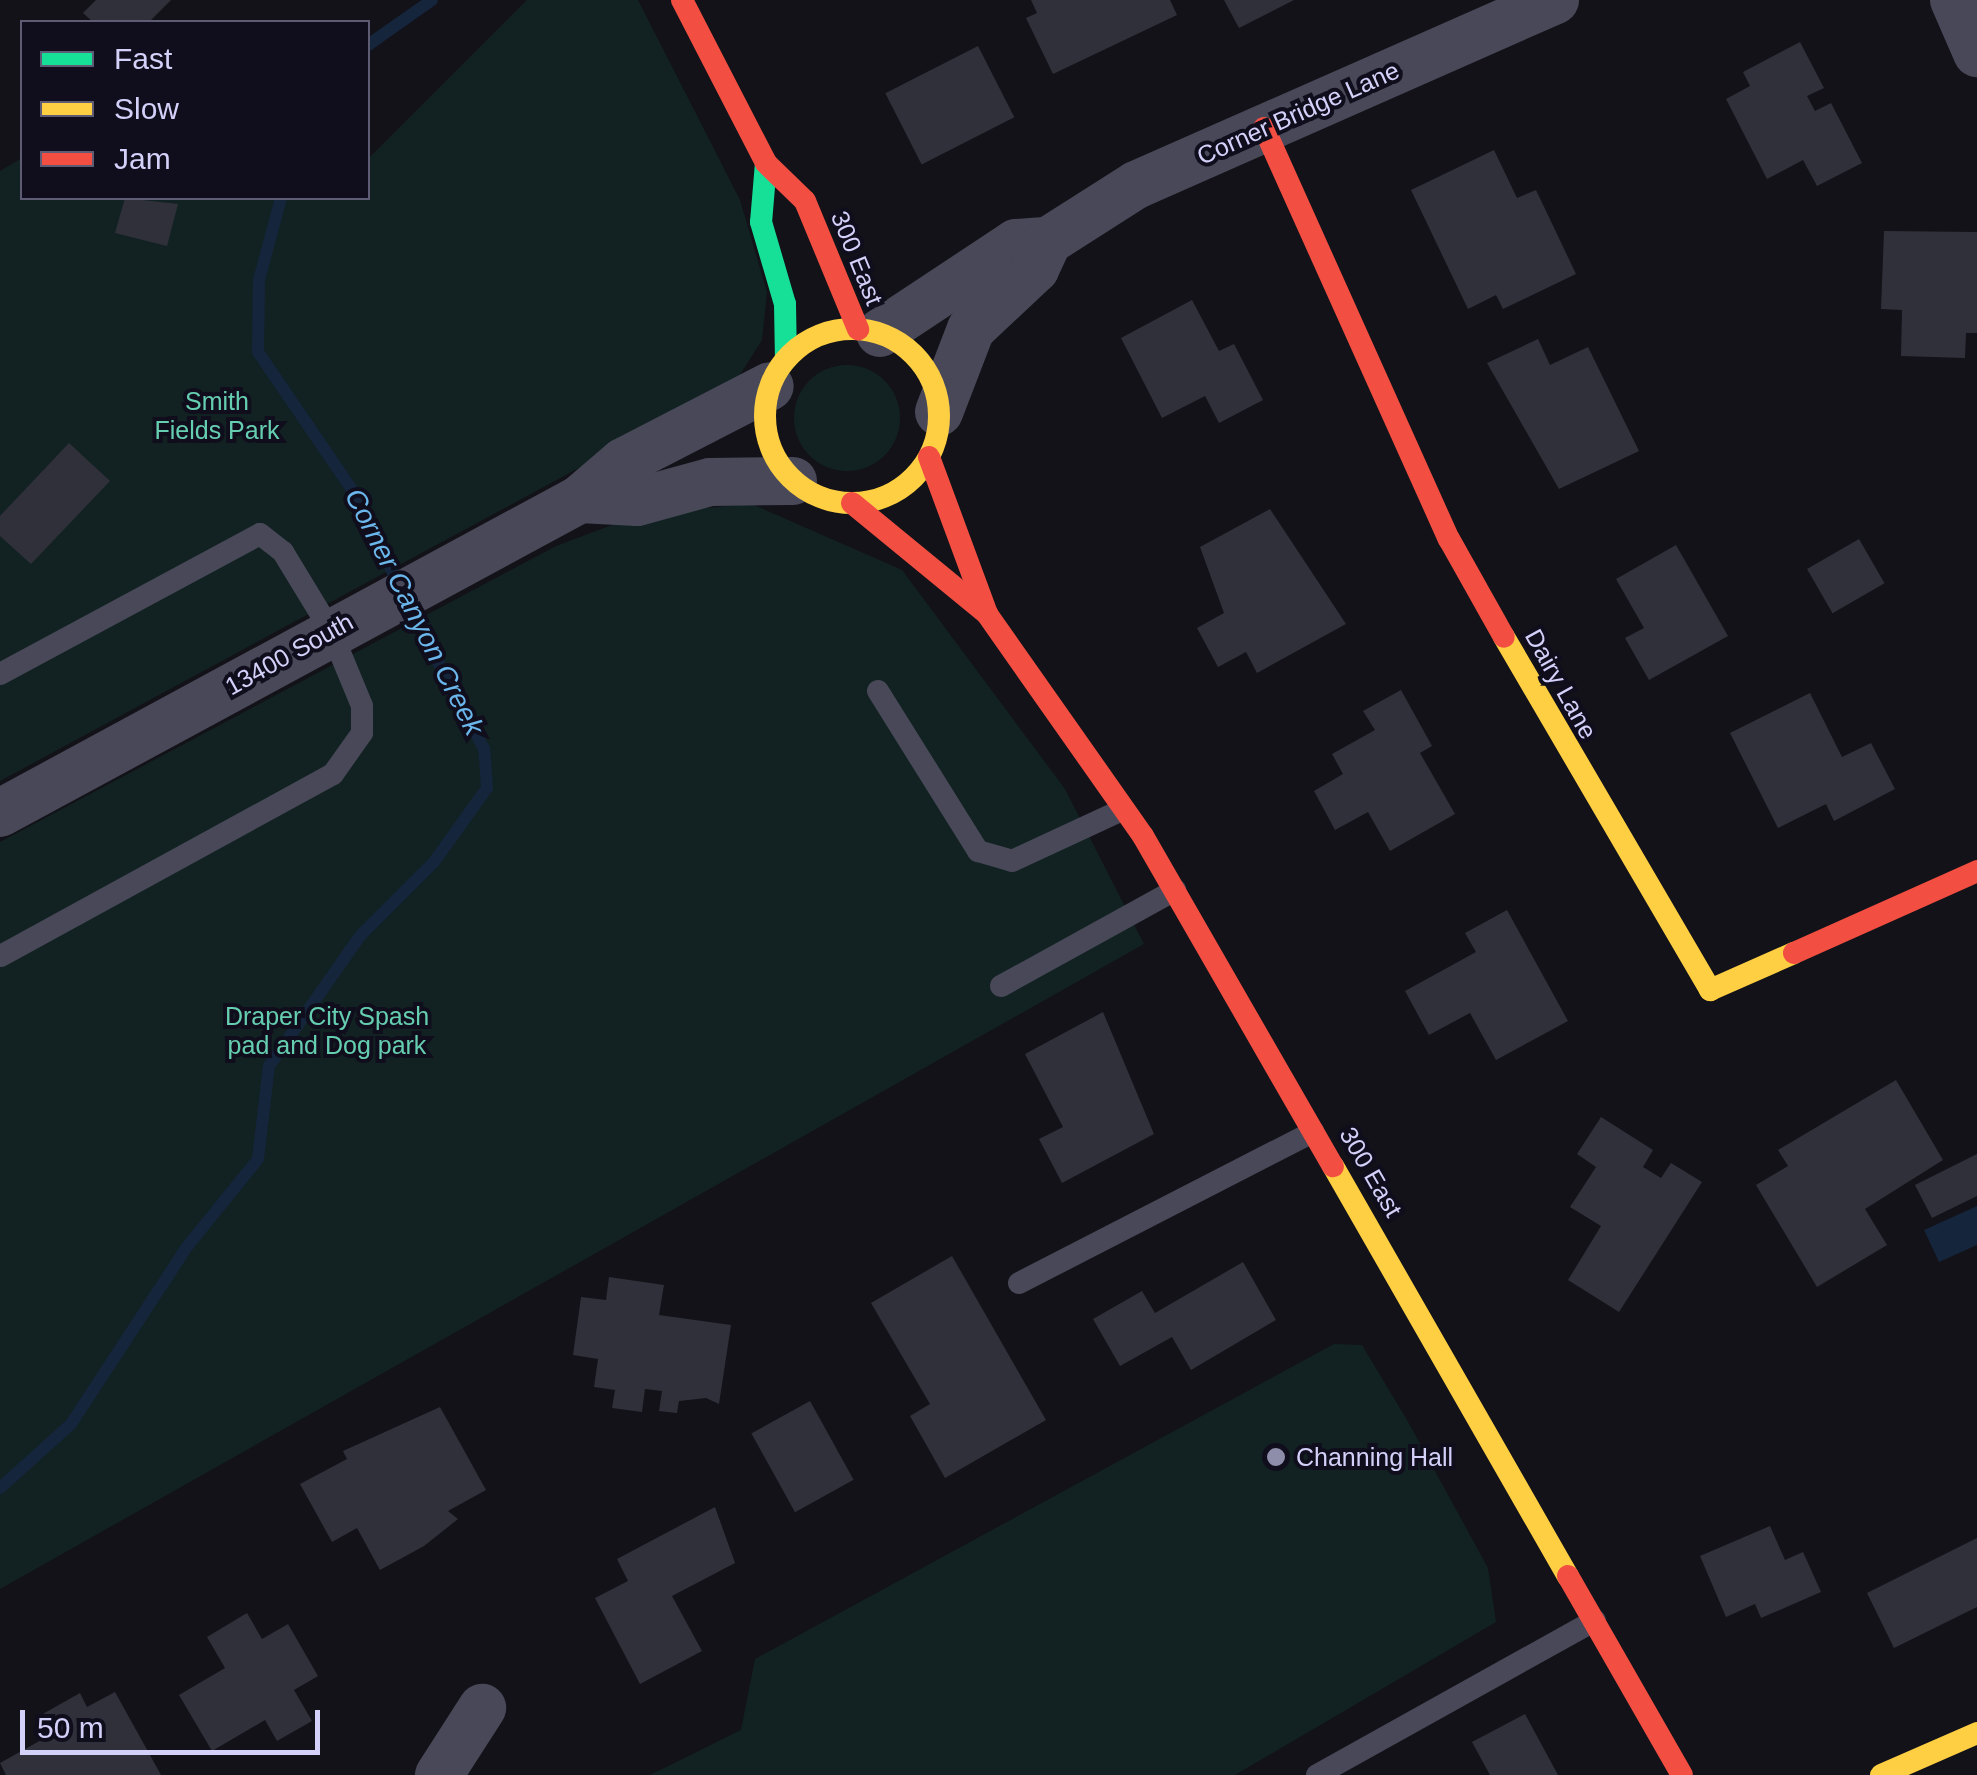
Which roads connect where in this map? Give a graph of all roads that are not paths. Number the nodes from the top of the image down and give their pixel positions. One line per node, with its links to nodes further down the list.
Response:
1 (682, 0): 6 (main road, 300 East)
2 (1554, 0): 5 (street, Corner Bridge Lane)
3 (1954, 0): 4 (street)
4 (1977, 53)
5 (1264, 128): 7 (street, Corner Bridge Lane); 20 (main road, Dairy Lane)
6 (766, 164): 8 (main road, 300 East); 9 (main road)
7 (1048, 241): 8 (street, Corner Bridge Lane); 10 (street, Corner Bridge Lane)
8 (869, 331): 9 (main road); 10 (main road)
9 (778, 372): 11 (main road); 12 (street, 13400 South)
10 (934, 435): 13 (main road); 14 (main road, 300 East)
11 (793, 481): 12 (street); 13 (main road)
12 (580, 499): 15 (street, 13400 South)
13 (852, 503): 14 (main road, 300 East)
14 (987, 614): 18 (main road, 300 East)
15 (331, 631): 16 (lane); 19 (street, 13400 South); 22 (lane)
16 (0, 674)
17 (878, 691): 18 (lane)
18 (1124, 809): 21 (main road, 300 East)
19 (0, 813)
20 (1977, 872)
21 (1174, 890): 23 (lane); 24 (main road, 300 East)
22 (0, 956)
23 (1001, 986)
24 (1316, 1131): 25 (lane); 26 (main road, 300 East)
25 (1019, 1283)
26 (1595, 1620): 30 (lane); 31 (main road, 300 East)
27 (482, 1708): 29 (street)
28 (1977, 1734): 32 (main road)
29 (438, 1775)
30 (1317, 1775)
31 (1682, 1775)
32 (1881, 1775)

